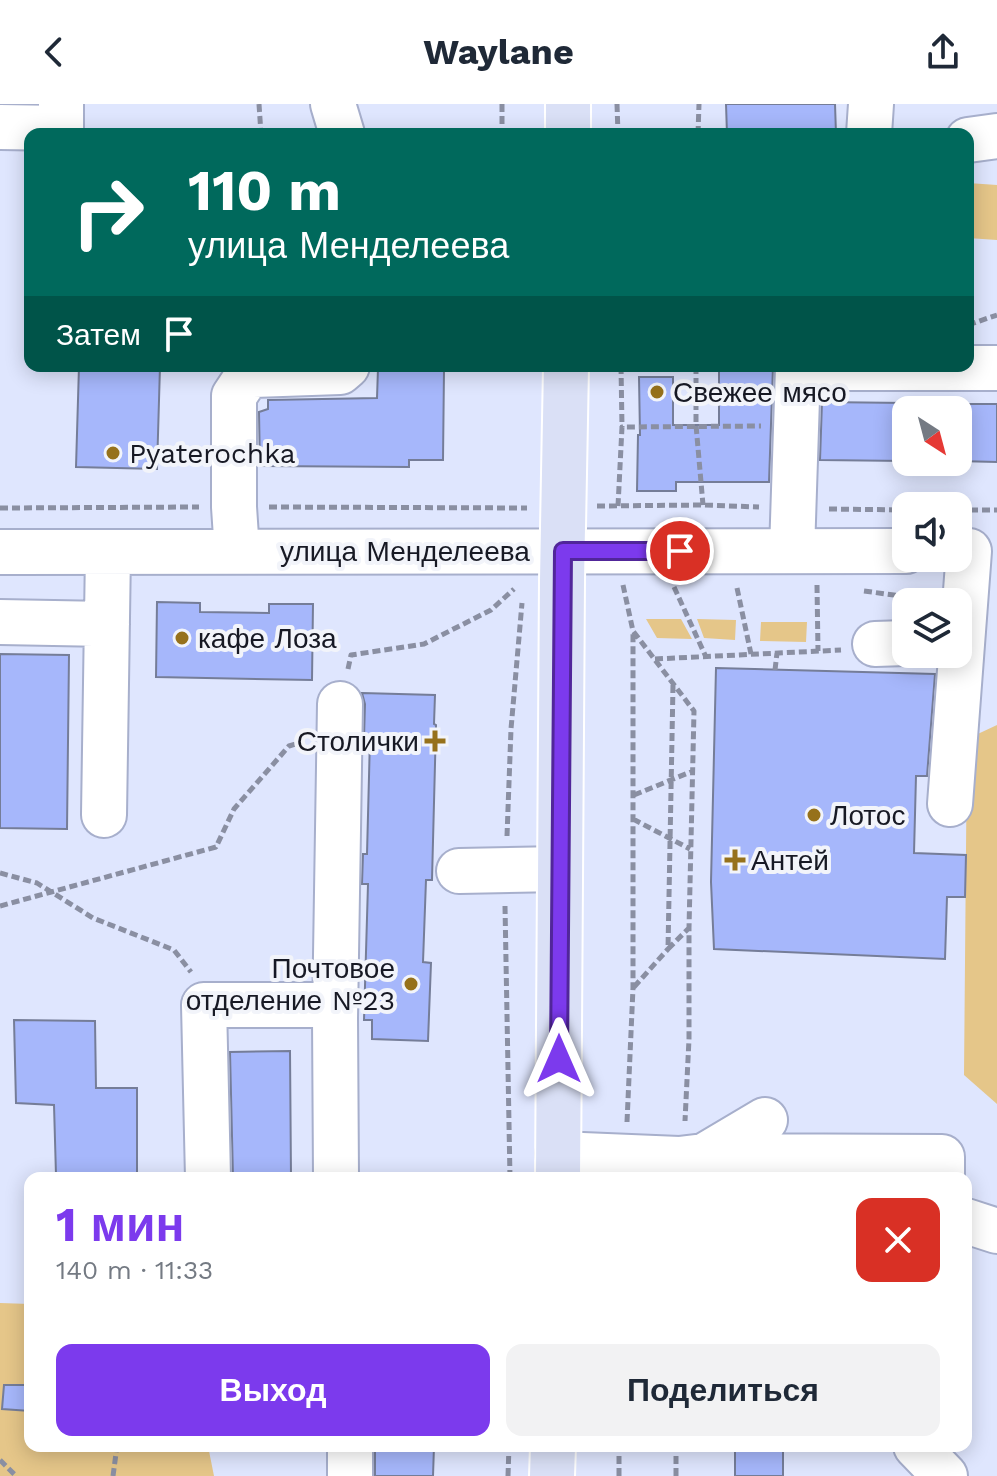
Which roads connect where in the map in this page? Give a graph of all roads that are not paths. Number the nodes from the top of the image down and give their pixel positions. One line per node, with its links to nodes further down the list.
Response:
1 (61, 104): 5 (street)
2 (333, 104): 6 (street)
3 (568, 104): 7 (main road)
4 (871, 104): 8 (street)
5 (0, 127)
6 (340, 128)
7 (568, 128)
8 (869, 128)
9 (997, 136): 10 (street)
10 (974, 139)
11 (974, 368): 12 (street)
12 (997, 368)
13 (340, 372): 19 (street)
14 (565, 372): 21 (main road)
15 (798, 372): 22 (street)
16 (975, 551): 23 (street)
17 (0, 552): 18 (street, улица Менделеева)
18 (108, 552): 19 (street, улица Менделеева); 25 (street)
19 (237, 552): 21 (street, улица Менделеева)
20 (892, 553): 22 (street, улица Менделеева)
21 (538, 561): 22 (street, улица Менделеева); 30 (main road)
22 (805, 567)
23 (969, 588)
24 (0, 622): 25 (street)
25 (107, 624): 29 (street)
26 (958, 668): 28 (street)
27 (339, 723): 32 (street)
28 (950, 804)
29 (104, 815)
30 (560, 869): 31 (street); 35 (main road)
31 (459, 871)
32 (335, 1005): 37 (street); 38 (street)
33 (765, 1120): 34 (street)
34 (692, 1158): 35 (street); 36 (street)
35 (558, 1166)
36 (837, 1167): 39 (street)
37 (208, 1172)
38 (336, 1172)
39 (942, 1172)
40 (972, 1223): 41 (street)
41 (997, 1231)
42 (350, 1452): 44 (street)
43 (553, 1452): 45 (main road)
44 (350, 1476)
45 (552, 1476)

